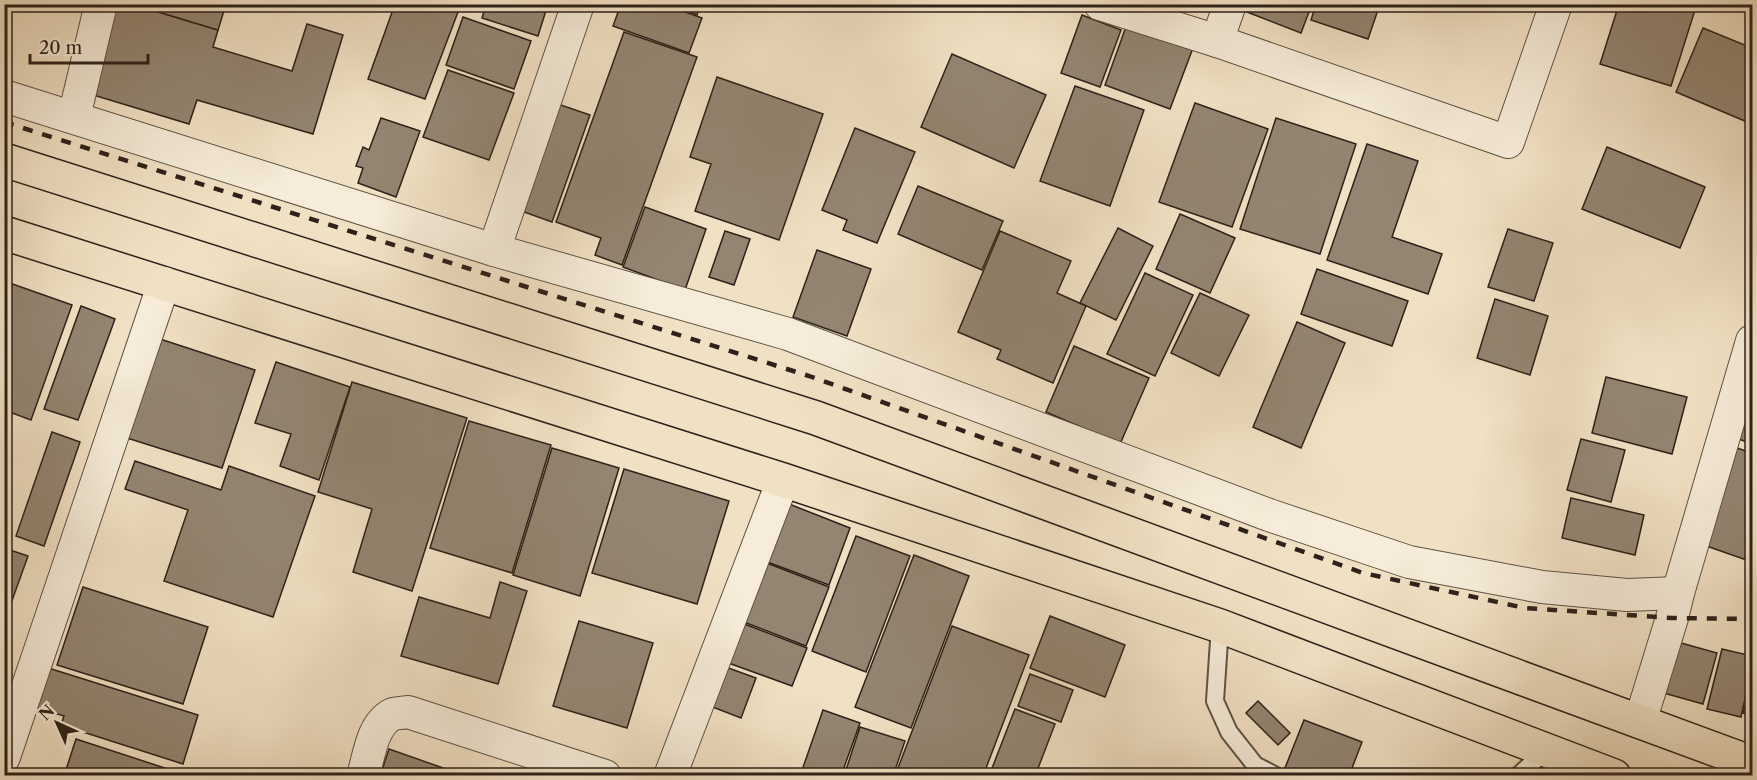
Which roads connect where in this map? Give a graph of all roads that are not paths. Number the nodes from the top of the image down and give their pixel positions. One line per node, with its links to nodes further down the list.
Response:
1 (101, 4): 8 (street)
2 (578, 4): 11 (street)
3 (1100, 4): 6 (street)
4 (1230, 4): 6 (street)
5 (1556, 4): 6 (street)
6 (1217, 41)
7 (4, 96): 8 (street)
8 (74, 117): 11 (street)
9 (4, 160): 17 (highway)
10 (4, 233): 12 (highway)
11 (494, 250): 15 (street)
12 (164, 284): 14 (highway); 19 (street)
13 (1752, 341): 15 (street)
14 (783, 480): 16 (highway); 23 (street)
15 (1678, 593): 17 (street)
16 (1220, 626): 18 (highway); 24 (lane)
17 (1640, 722): 20 (highway)
18 (1546, 750): 25 (lane); 26 (highway)
19 (4, 757)
20 (1752, 763)
21 (363, 776): 22 (street)
22 (605, 776)
23 (670, 776)
24 (1276, 776)
25 (1518, 776)
26 (1614, 776)

